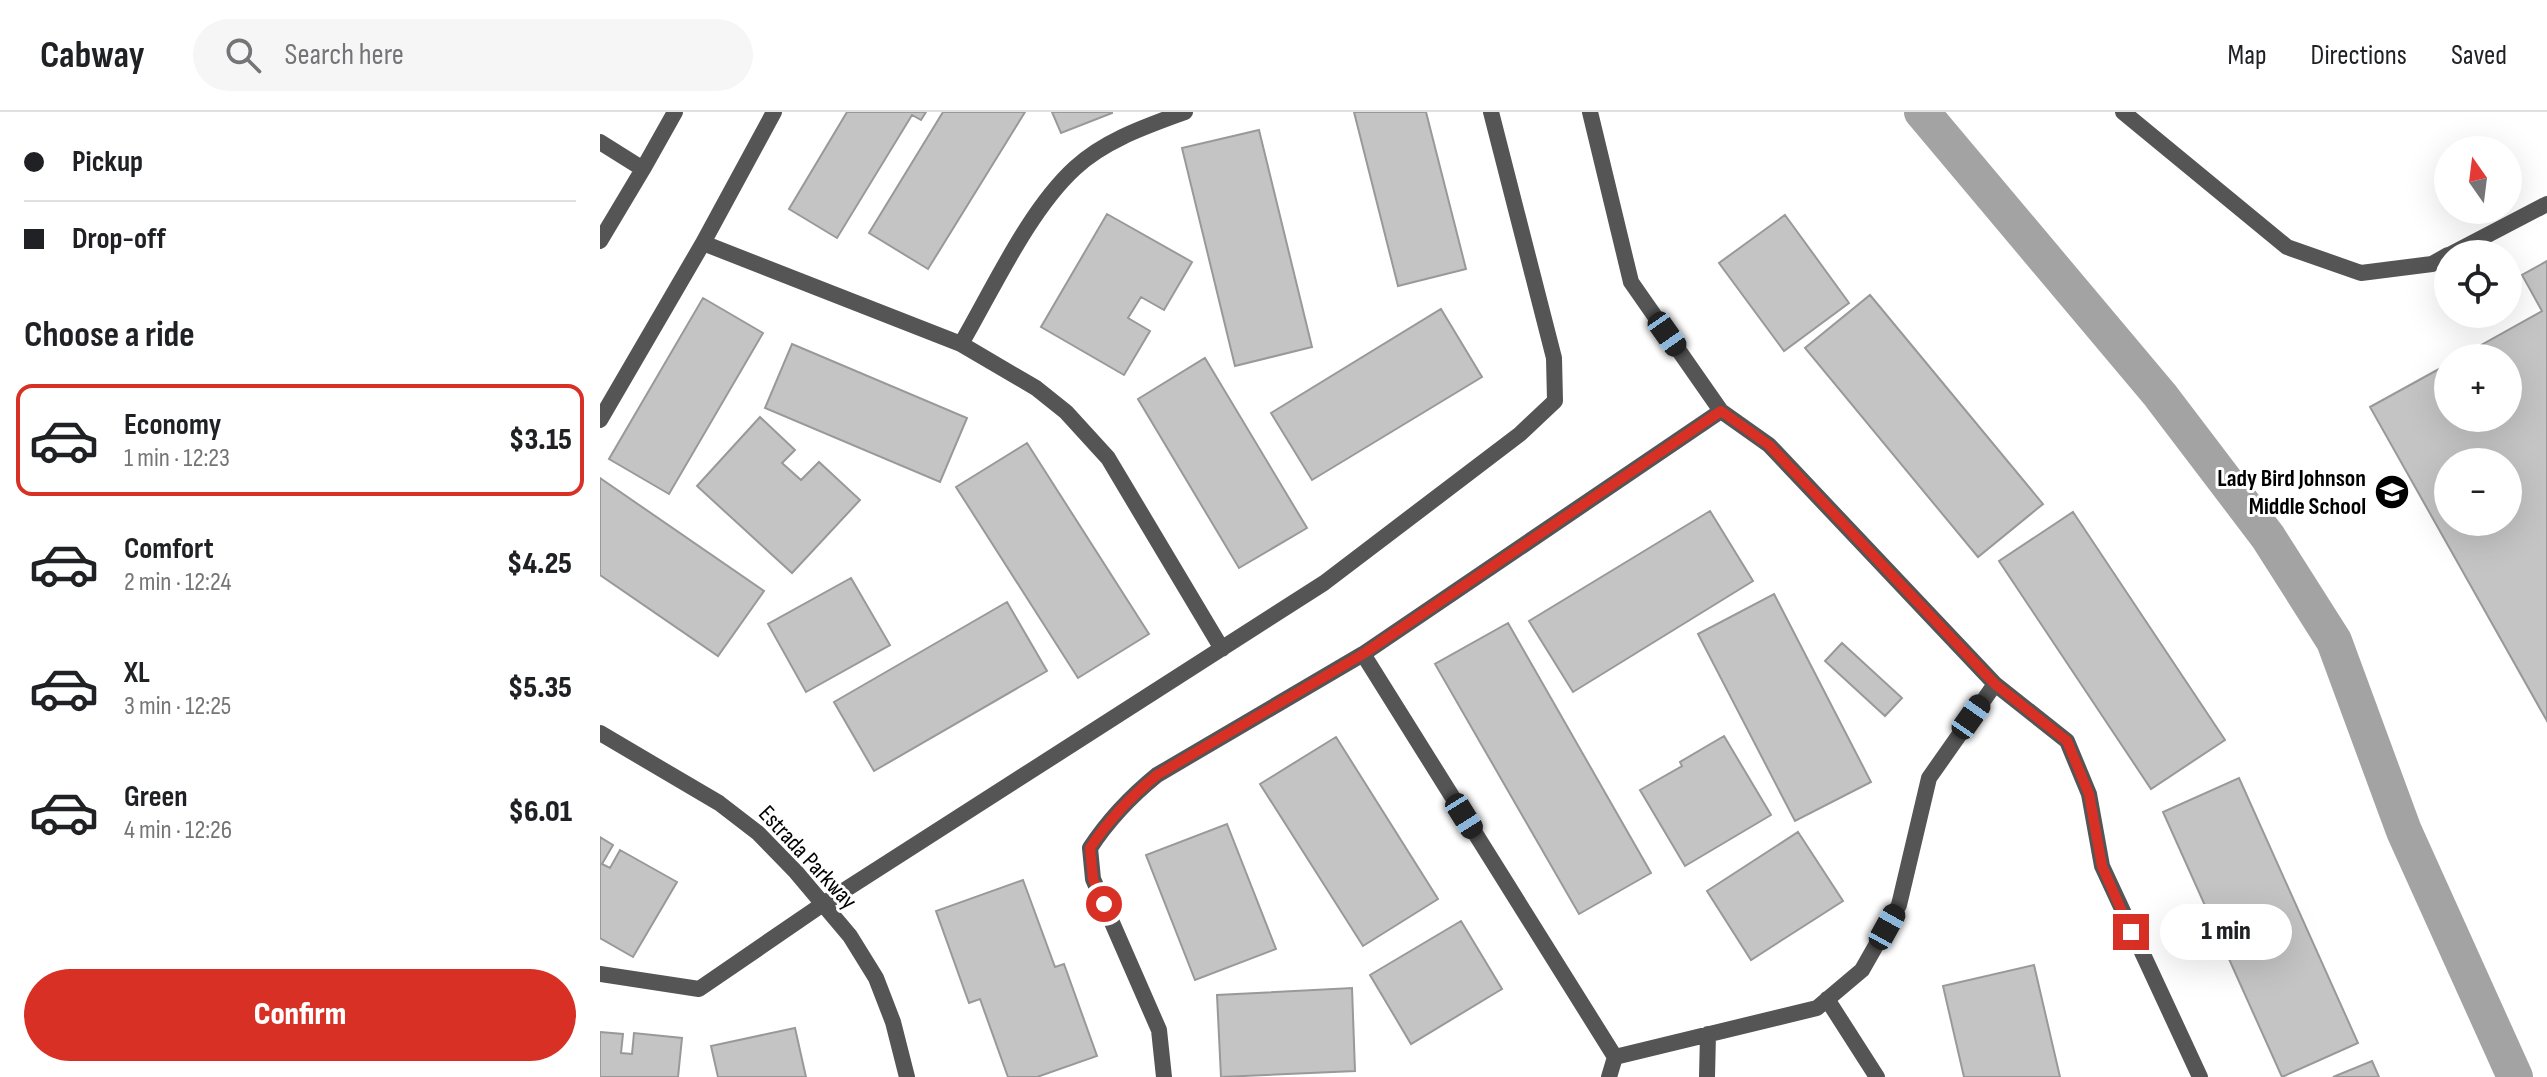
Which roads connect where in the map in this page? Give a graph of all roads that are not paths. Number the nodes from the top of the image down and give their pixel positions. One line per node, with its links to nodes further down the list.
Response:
1 (675, 112): 8 (street)
2 (774, 112): 12 (street)
3 (1185, 112): 14 (street)
4 (1491, 112): 17 (street)
5 (1590, 112): 15 (street)
6 (2123, 112): 13 (street)
7 (600, 142): 8 (street)
8 (643, 169): 11 (street)
9 (2547, 204): 10 (street)
10 (2478, 240)
11 (600, 241)
12 (703, 243): 14 (street); 16 (street)
13 (2434, 263)
14 (961, 344): 17 (street)
15 (1721, 411): 18 (street); 19 (street)
16 (600, 420)
17 (1222, 649): 21 (street)
18 (1363, 654): 25 (street); 27 (street)
19 (1995, 684): 23 (street); 31 (street)
20 (600, 733): 21 (street, Estrada Parkway)
21 (823, 904): 22 (street); 26 (street, Estrada Parkway)
22 (600, 974)
23 (1827, 999): 24 (street); 30 (street)
24 (1708, 1034): 25 (street); 29 (street)
25 (1615, 1057): 28 (street)
26 (907, 1077)
27 (1164, 1077)
28 (1609, 1077)
29 (1707, 1077)
30 (1877, 1077)
31 (2200, 1077)

